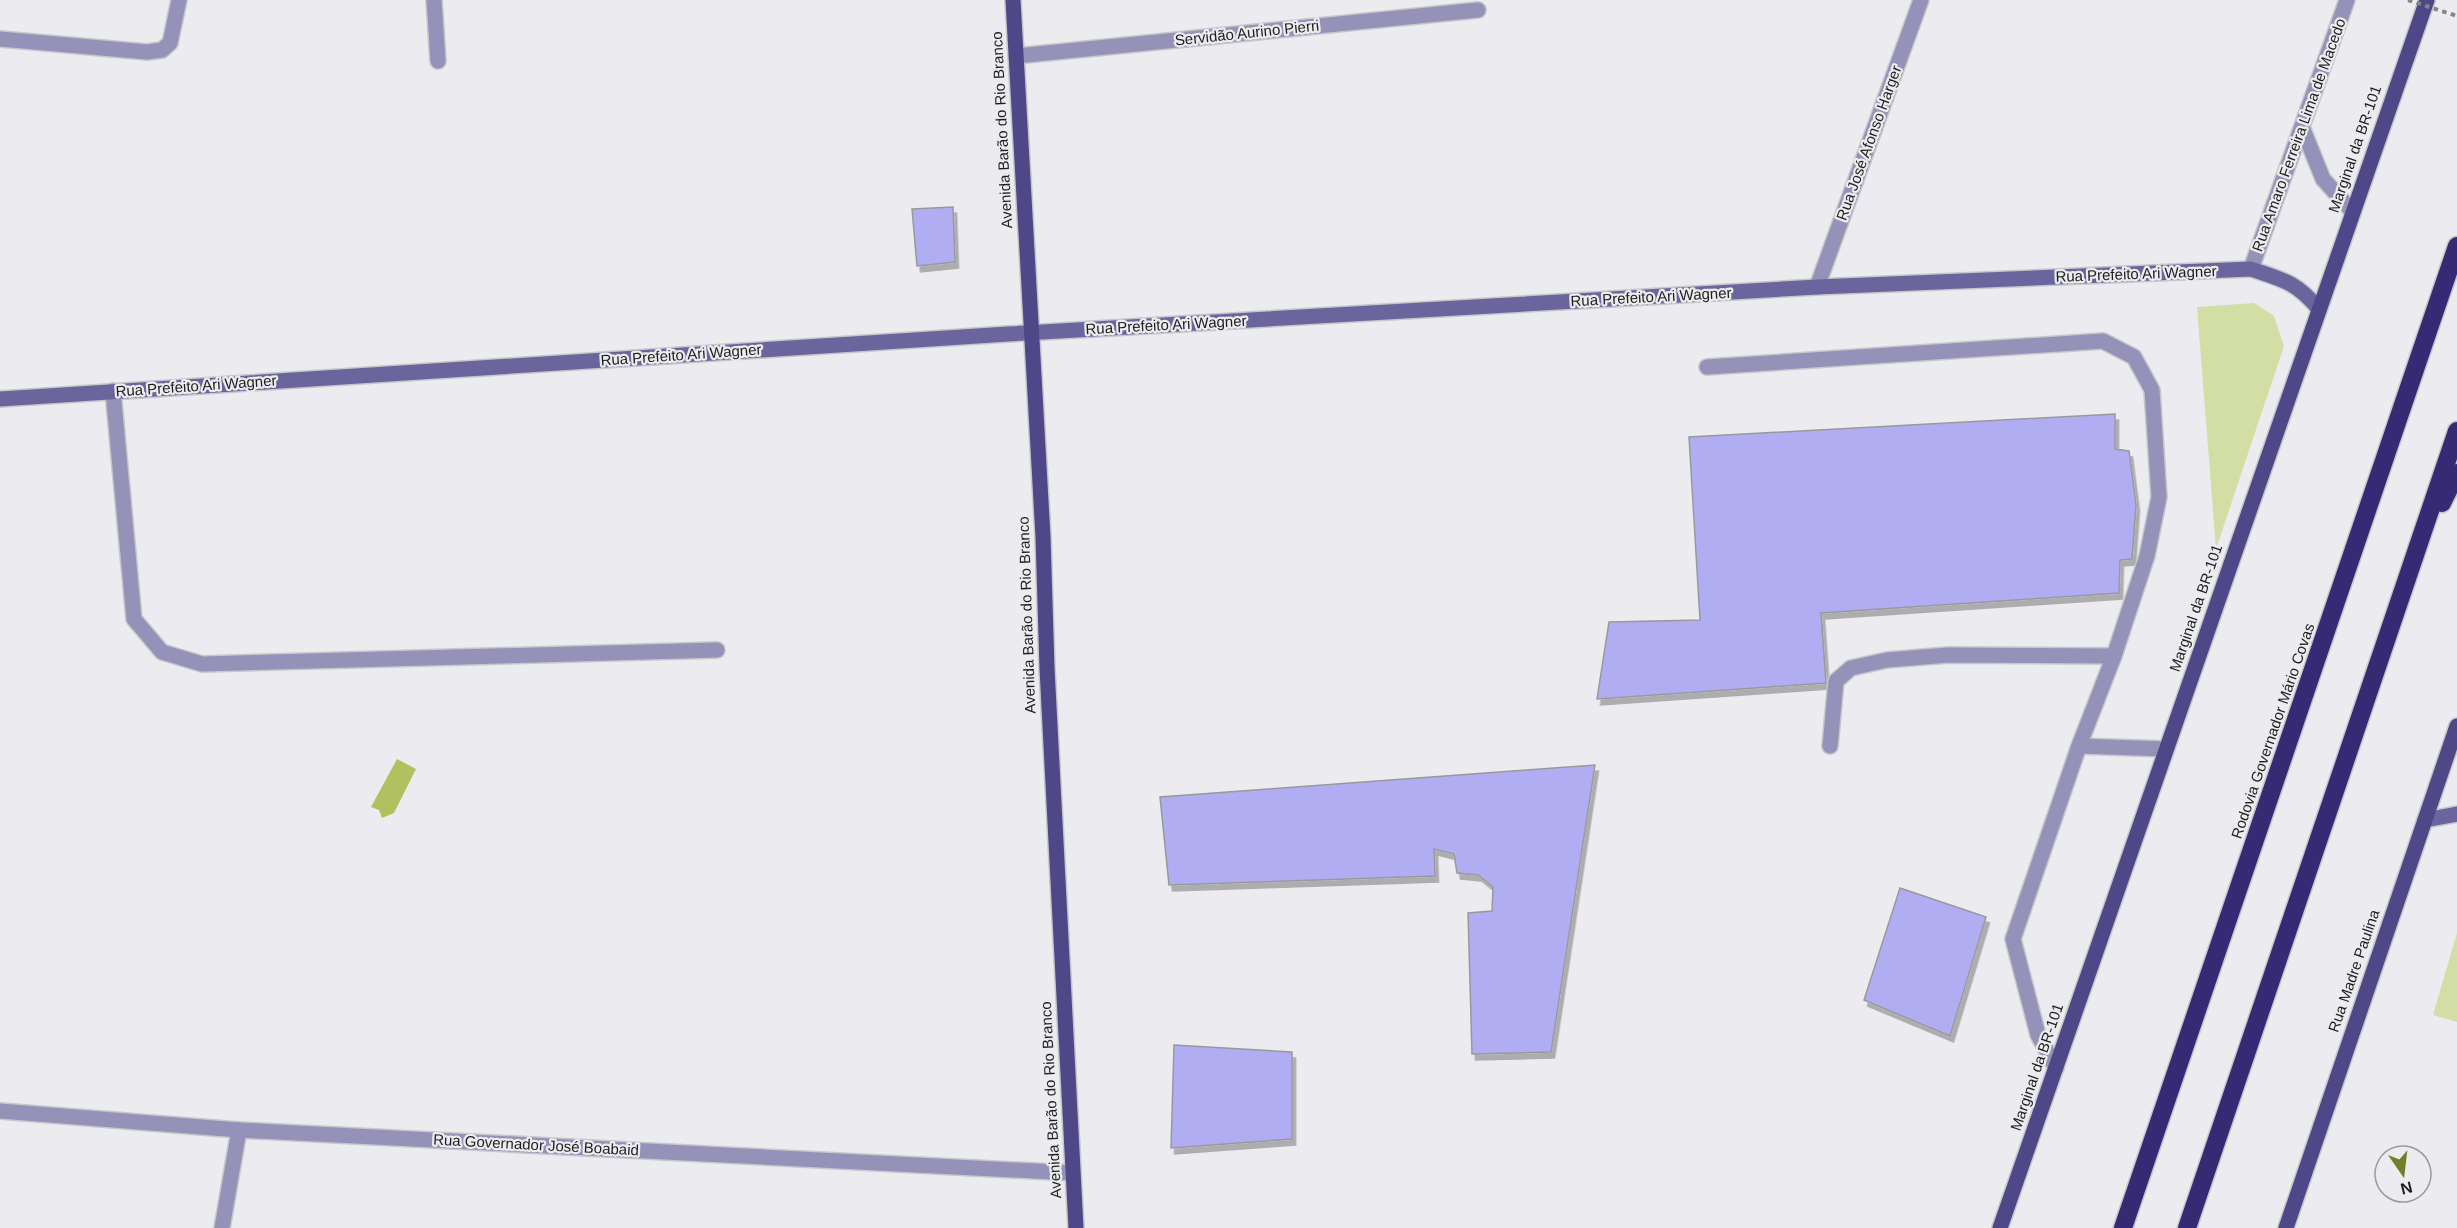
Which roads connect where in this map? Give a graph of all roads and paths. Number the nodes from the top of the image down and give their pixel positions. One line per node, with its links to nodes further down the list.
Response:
1 (179, 0): 10 (street)
2 (434, 0): 12 (street)
3 (1013, 0): 11 (main road, Avenida Barão do Rio Branco)
4 (1921, 0): 17 (street, Rua José Afonso Harger)
5 (2347, 0): 13 (street, Rua Amaro Ferreira Lima de Macedo)
6 (2408, 0): 9 (path, bridge)
7 (2427, 0): 14 (main road, Marginal da BR-101)
8 (1478, 10): 11 (street, Servidão Aurino Pierri)
9 (2457, 16)
10 (0, 39)
11 (1016, 56): 19 (main road, Avenida Barão do Rio Branco)
12 (438, 61)
13 (2302, 127): 14 (street); 16 (street, Rua Amaro Ferreira Lima de Macedo)
14 (2352, 211): 18 (main road, Marginal da BR-101)
15 (2457, 246): 41 (highway, Rodovia Governador Mário Covas)
16 (2251, 269): 17 (street, Rua Prefeito Ari Wagner); 18 (street, Rua Prefeito Ari Wagner)
17 (1816, 287): 19 (street, Rua Prefeito Ari Wagner)
18 (2319, 309): 31 (main road, Marginal da BR-101)
19 (1030, 333): 21 (street, Rua Prefeito Ari Wagner); 37 (main road, Avenida Barão do Rio Branco)
20 (1707, 367): 27 (street)
21 (113, 391): 22 (street, Rua Prefeito Ari Wagner); 26 (street)
22 (0, 399)
23 (2457, 431): 25 (highway)
24 (2457, 473): 25 (highway)
25 (2408, 572): 42 (highway)
26 (717, 650)
27 (2115, 656): 29 (street); 30 (street)
28 (2457, 726): 33 (main road, Rua Madre Paulina)
29 (1830, 746)
30 (2079, 746): 31 (street); 34 (street)
31 (2166, 749): 34 (main road, Marginal da BR-101)
32 (2457, 814): 33 (street)
33 (2425, 820): 43 (main road, Rua Madre Paulina)
34 (2056, 1068): 40 (main road, Marginal da BR-101)
35 (0, 1110): 36 (street, Rua Governador José Boabaid)
36 (239, 1130): 37 (street, Rua Governador José Boabaid); 38 (street)
37 (1073, 1173): 39 (main road, Avenida Barão do Rio Branco)
38 (222, 1228)
39 (1076, 1228)
40 (2000, 1228)
41 (2123, 1228)
42 (2187, 1228)
43 (2286, 1228)

